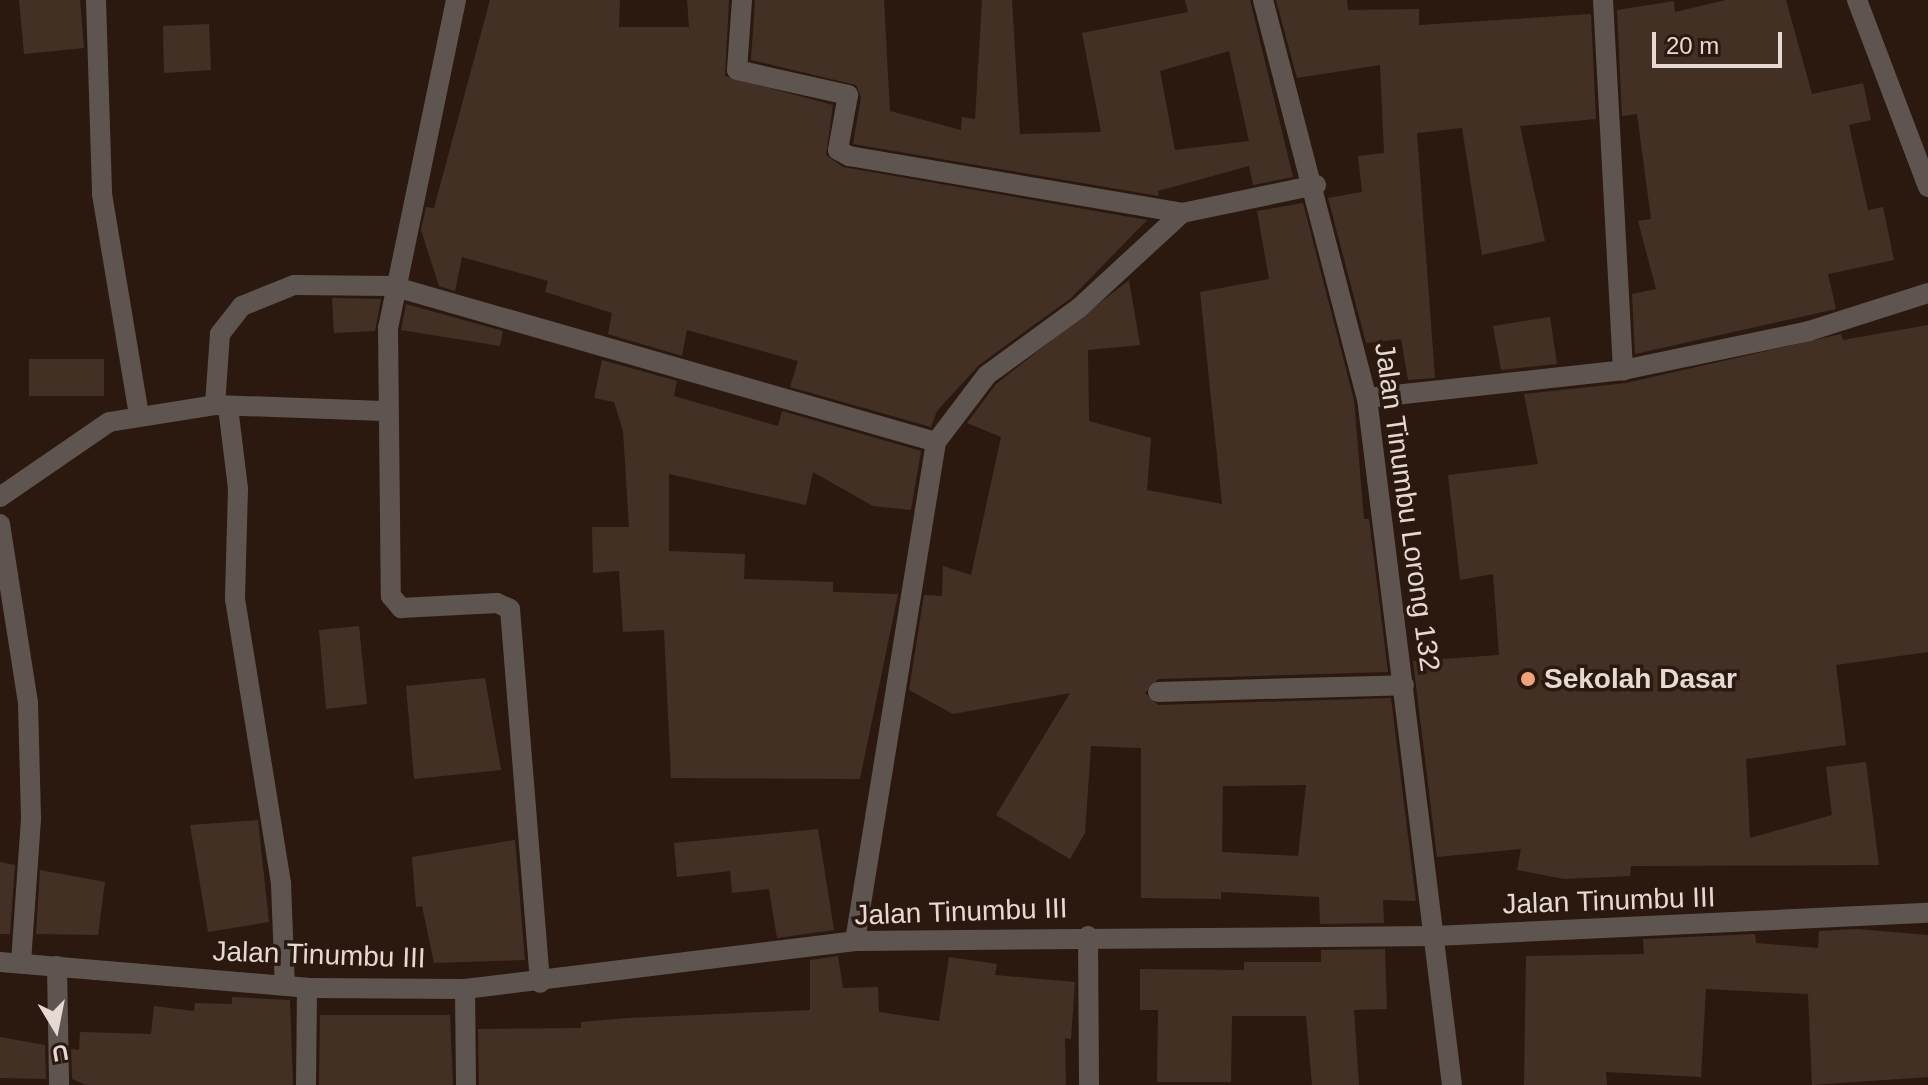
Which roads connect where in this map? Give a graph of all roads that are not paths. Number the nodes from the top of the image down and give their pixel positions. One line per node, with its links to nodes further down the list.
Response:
1 (96, 0): 16 (street)
2 (456, 0): 10 (street)
3 (742, 0): 9 (street)
4 (1263, 0): 7 (street, Jalan Tinumbu Lorong 132)
5 (1603, 0): 12 (street)
6 (1857, 0): 8 (street)
7 (1316, 185): 9 (street); 13 (street, Jalan Tinumbu Lorong 132)
8 (1928, 187)
9 (1182, 213): 17 (street)
10 (392, 286): 14 (street); 15 (street); 17 (street)
11 (1928, 293): 12 (street)
12 (1623, 370): 13 (street)
13 (1367, 398): 20 (street, Jalan Tinumbu Lorong 132)
14 (221, 406): 15 (street); 16 (street); 30 (street)
15 (384, 411): 29 (street)
16 (139, 416): 18 (street)
17 (936, 442): 25 (street)
18 (0, 497)
19 (0, 524): 27 (street)
20 (1404, 685): 21 (street); 24 (street, Jalan Tinumbu Lorong 132)
21 (1158, 692)
22 (1928, 913): 24 (street, Jalan Tinumbu III)
23 (1088, 936): 24 (street, Jalan Tinumbu III); 25 (street, Jalan Tinumbu III); 36 (street)
24 (1435, 936): 37 (street, Jalan Tinumbu Lorong 132)
25 (855, 941): 29 (street, Jalan Tinumbu III)
26 (0, 962): 27 (street, Jalan Tinumbu III)
27 (21, 962): 28 (street, Jalan Tinumbu III)
28 (57, 966): 30 (street, Jalan Tinumbu III); 33 (street)
29 (540, 983): 32 (street, Jalan Tinumbu III)
30 (285, 986): 31 (street, Jalan Tinumbu III)
31 (307, 988): 32 (street, Jalan Tinumbu III); 34 (street)
32 (465, 989): 35 (street)
33 (59, 1085)
34 (306, 1085)
35 (466, 1085)
36 (1089, 1085)
37 (1452, 1085)

